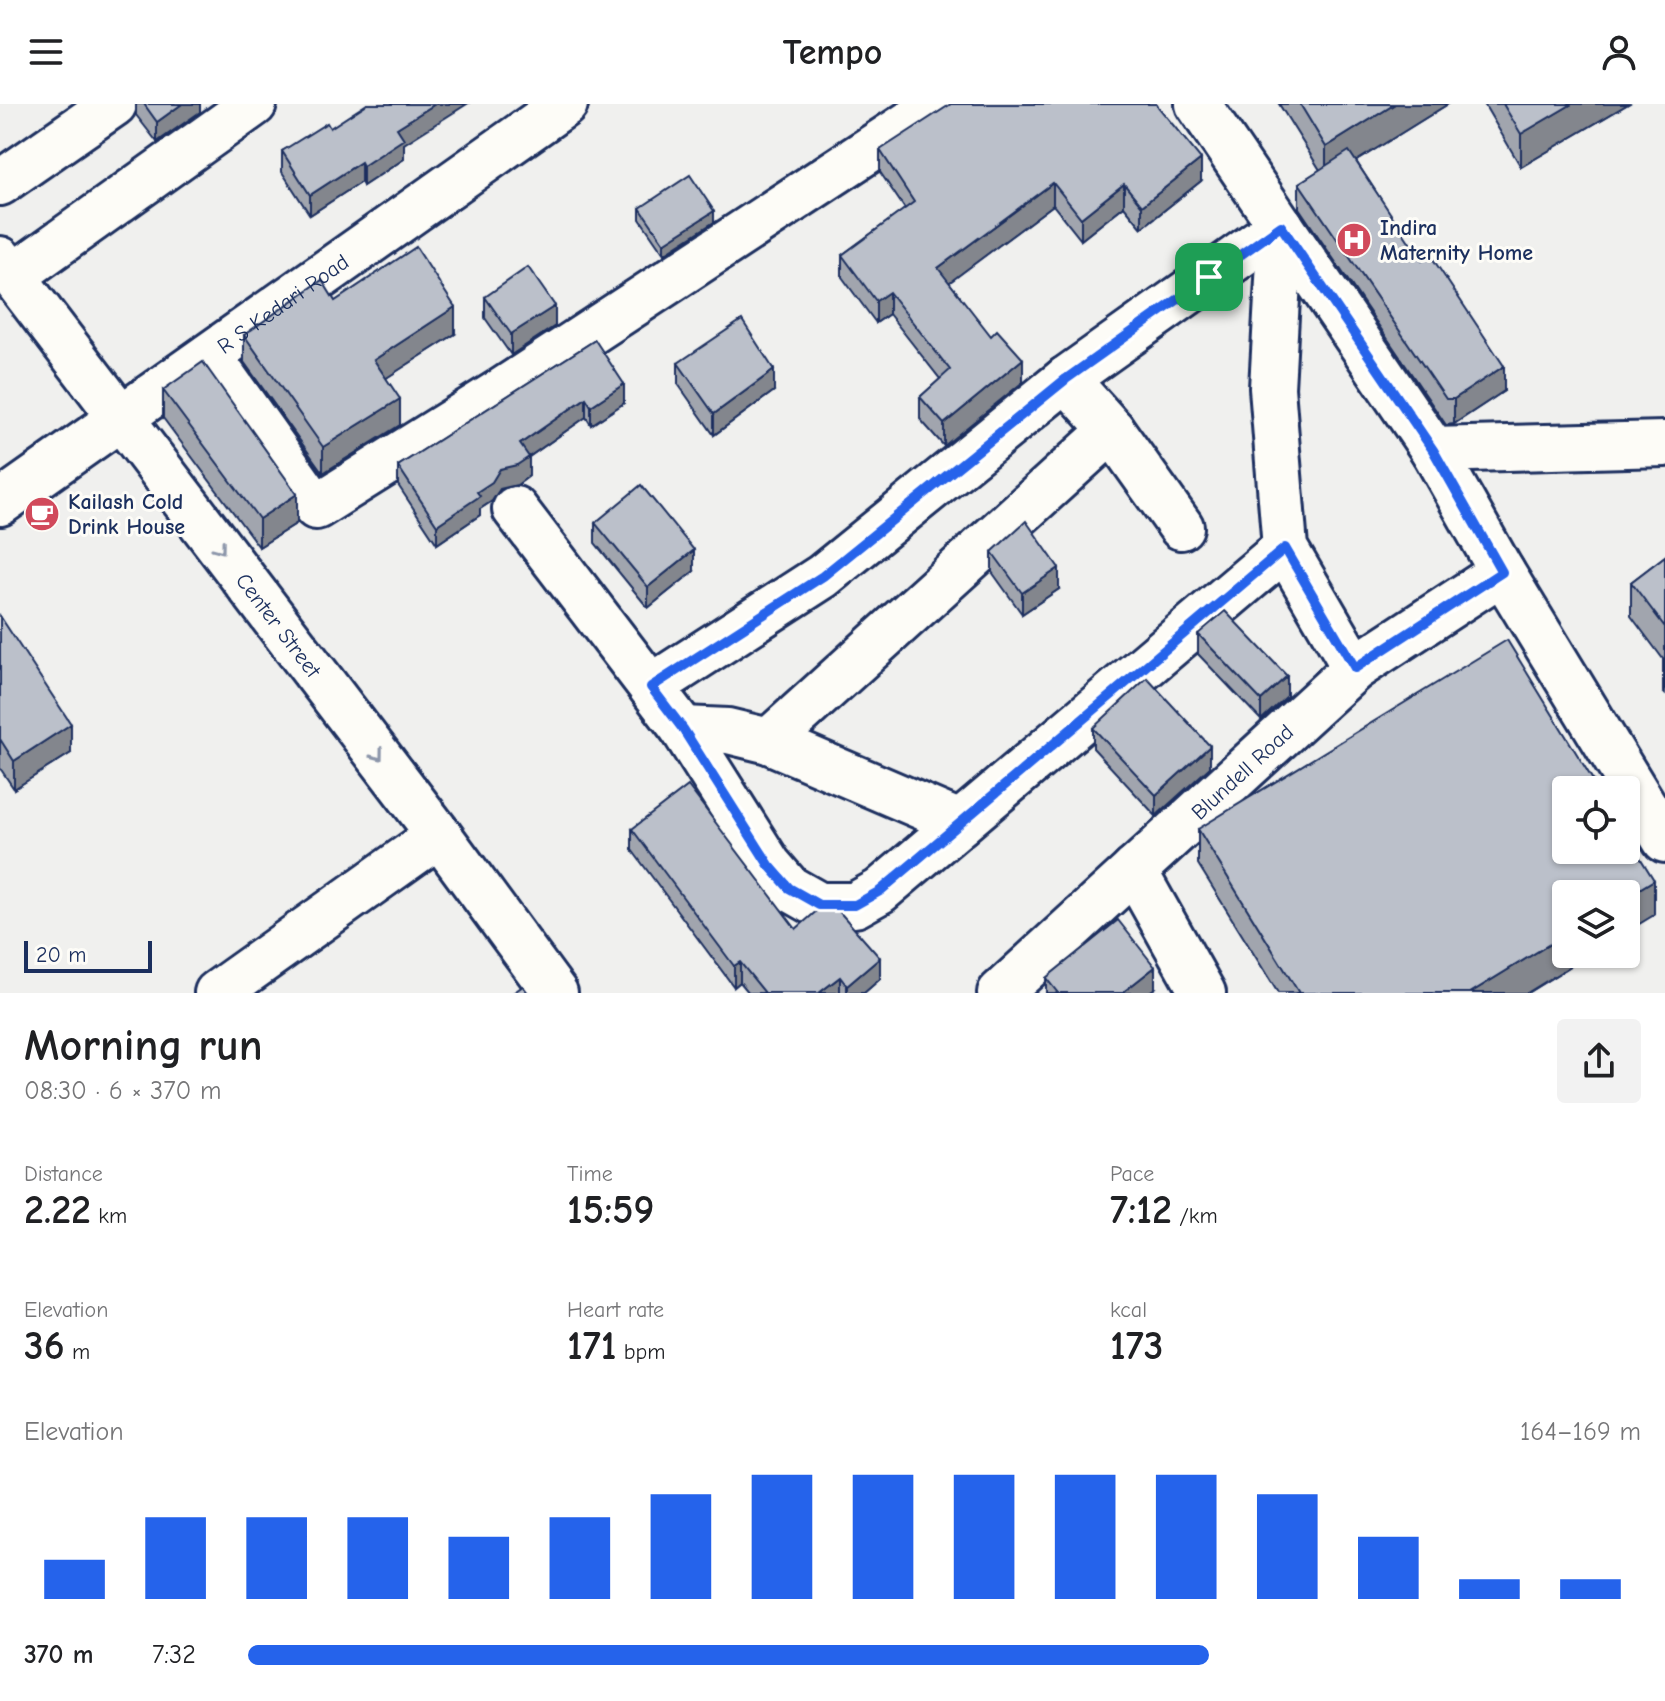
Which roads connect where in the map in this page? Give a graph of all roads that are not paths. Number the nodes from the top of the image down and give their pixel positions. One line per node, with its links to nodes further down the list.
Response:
1 (114, 104): 6 (street)
2 (254, 104): 8 (street)
3 (565, 104): 9 (street, R S Kedari Road)
4 (939, 104): 9 (street)
5 (1198, 104): 7 (street)
6 (0, 183)
7 (1281, 226): 10 (street); 14 (street); 18 (street)
8 (6, 268): 11 (street, Center Street)
9 (209, 356): 11 (street, R S Kedari Road)
10 (1066, 379): 12 (street); 21 (street)
11 (122, 419): 15 (street, R S Kedari Road); 25 (street, Center Street, one-way to 25)
12 (1112, 430): 17 (street); 23 (street)
13 (1665, 444): 14 (street)
14 (1433, 450): 19 (street)
15 (0, 503)
16 (515, 509): 21 (street)
17 (1181, 527)
18 (1285, 548): 20 (street); 24 (street)
19 (1502, 572): 20 (street, Blundell Road); 26 (street)
20 (1355, 668): 27 (street, Blundell Road)
21 (651, 687): 22 (street)
22 (683, 729): 23 (street); 24 (street)
23 (769, 741): 24 (street)
24 (960, 823)
25 (439, 835): 28 (street); 29 (street, Center Street)
26 (1665, 840)
27 (1134, 870): 30 (street, Blundell Road); 31 (street)
28 (217, 993)
29 (555, 993)
30 (1000, 993)
31 (1203, 993)

